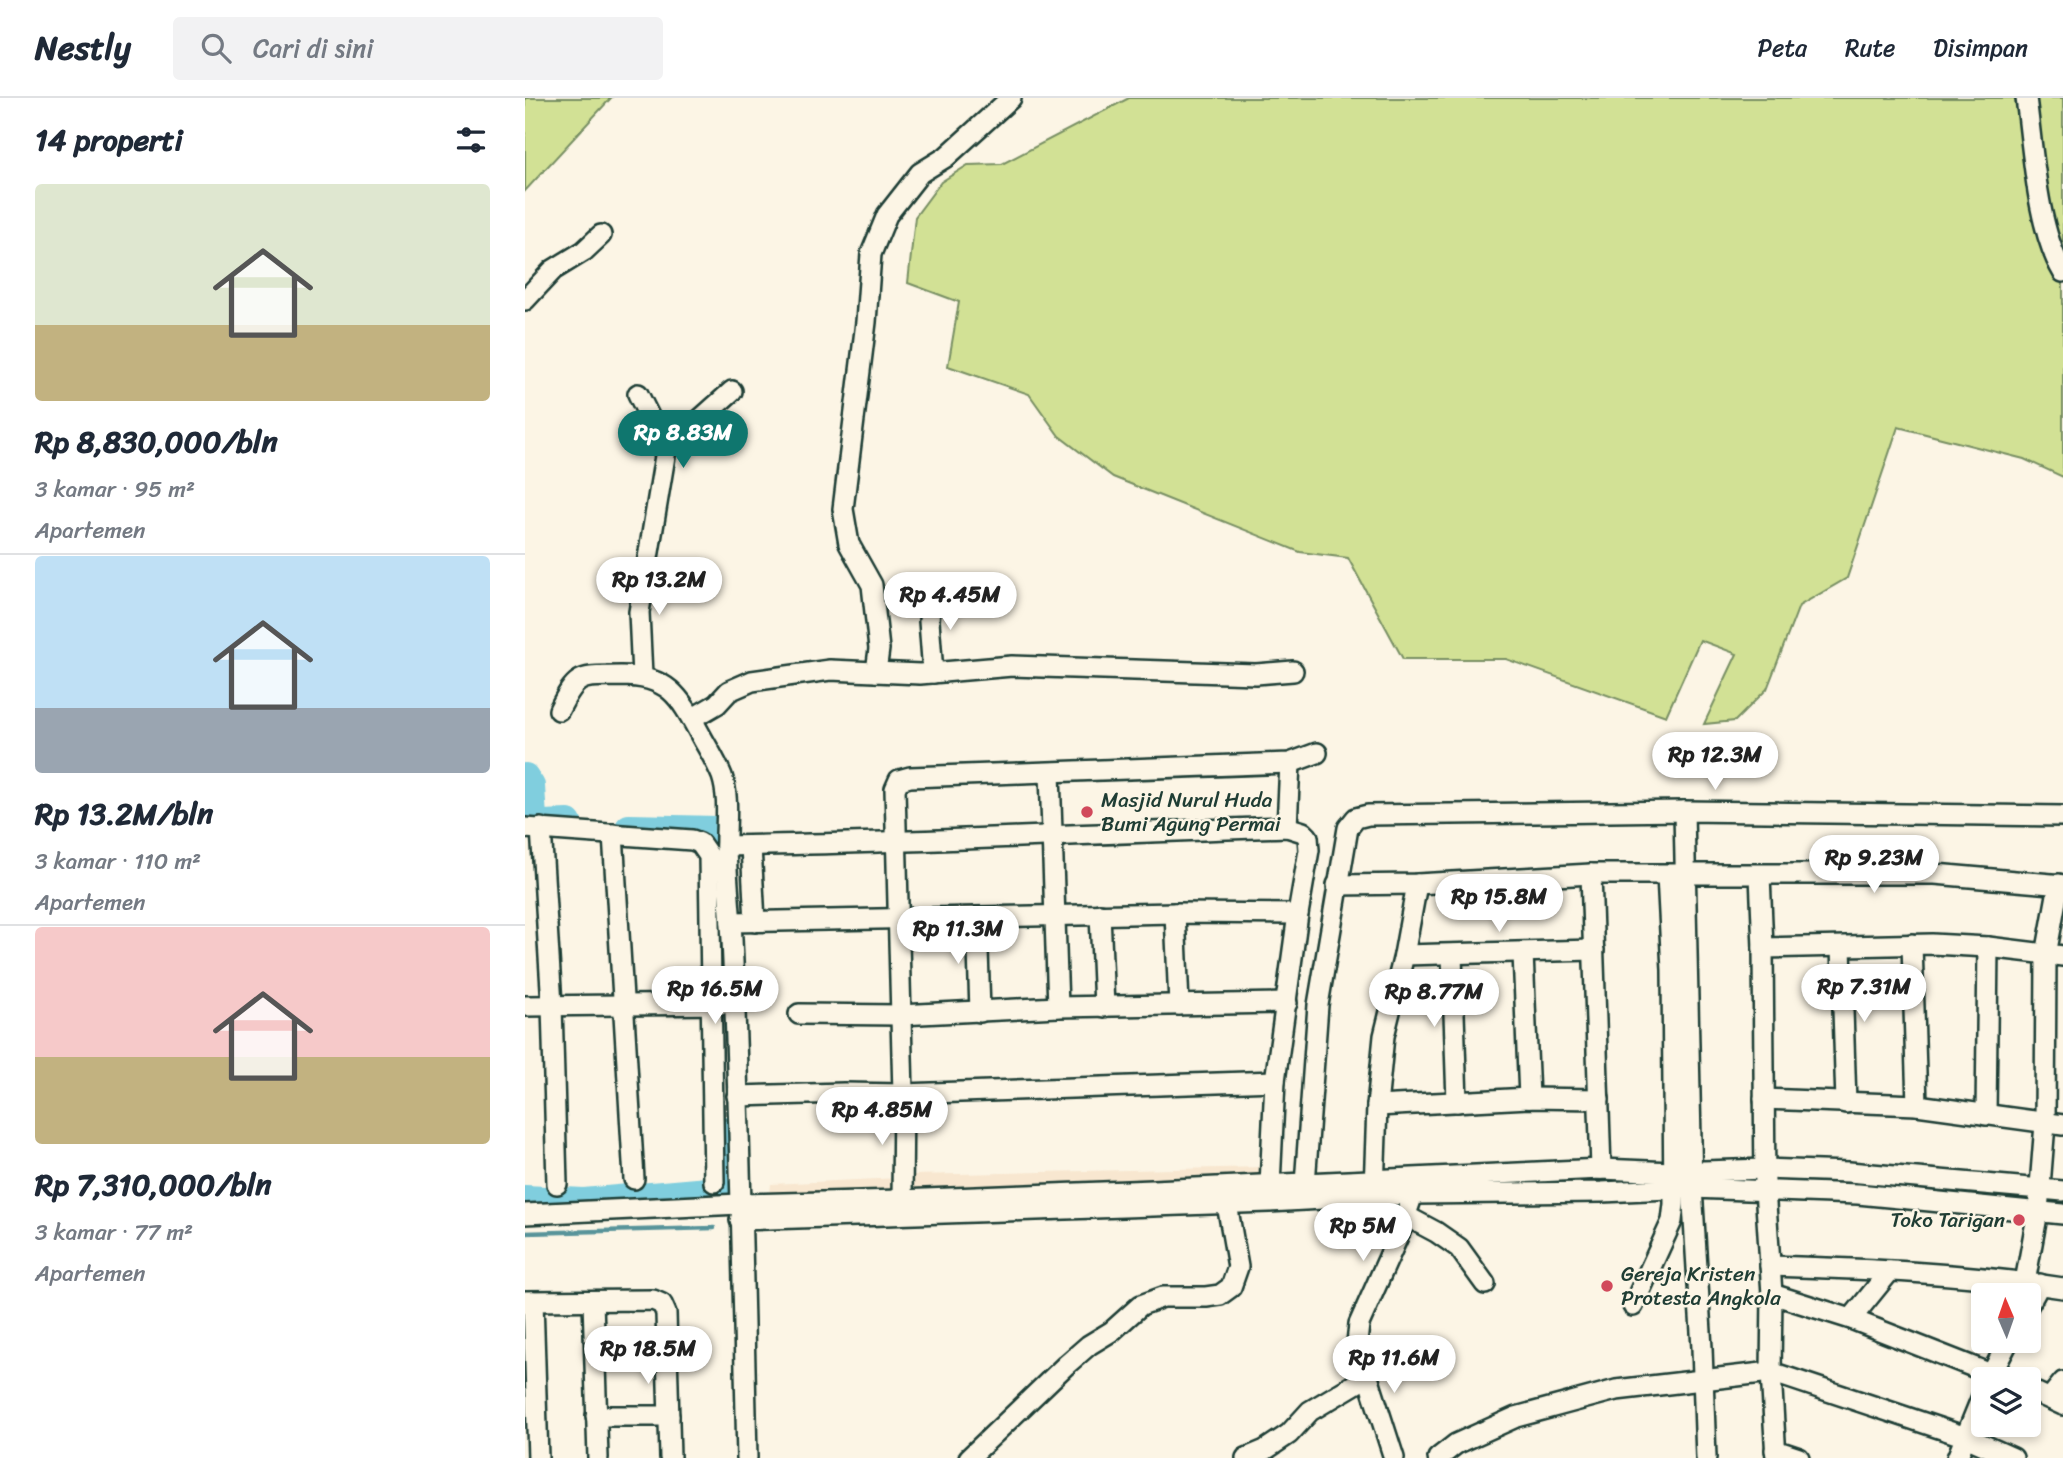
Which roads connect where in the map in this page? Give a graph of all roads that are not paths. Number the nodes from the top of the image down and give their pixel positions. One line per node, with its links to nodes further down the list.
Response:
1 (1012, 98): 11 (street)
2 (2026, 98): 4 (street)
3 (601, 235): 5 (street)
4 (2063, 272)
5 (525, 300)
6 (733, 391): 8 (street)
7 (638, 394): 8 (street)
8 (666, 450): 13 (street)
9 (931, 590): 12 (street)
10 (1293, 670): 12 (street)
11 (876, 672): 12 (street); 15 (street)
12 (933, 673)
13 (642, 676): 14 (street); 15 (street)
14 (559, 710)
15 (692, 718): 26 (street)
16 (1317, 753): 17 (street)
17 (1290, 763): 18 (street); 21 (street)
18 (1050, 773): 24 (street); 25 (street)
19 (1684, 811): 20 (street); 29 (street); 31 (street)
20 (2063, 816)
21 (1287, 827): 24 (street); 36 (street)
22 (533, 828): 23 (street); 53 (street)
23 (613, 834): 52 (street); 54 (street)
24 (1053, 835): 25 (street); 37 (street)
25 (896, 844): 27 (street); 39 (street)
26 (726, 846): 27 (street); 40 (street)
27 (751, 846): 41 (street)
28 (1591, 874): 29 (street); 32 (street); 46 (street)
29 (1676, 875): 30 (street); 77 (street)
30 (1760, 875): 33 (street); 45 (street)
31 (1337, 884): 32 (street); 80 (street)
32 (1417, 884): 48 (street)
33 (2061, 884): 50 (street)
34 (1175, 913): 35 (street); 36 (street); 55 (street)
35 (1100, 914): 37 (street); 58 (street)
36 (1298, 914): 51 (street)
37 (1055, 915): 38 (street); 57 (street)
38 (977, 918): 39 (street); 59 (street)
39 (899, 919): 41 (street); 61 (street)
40 (731, 922): 41 (street); 52 (street)
41 (755, 922)
42 (1912, 944): 43 (street); 44 (street); 70 (street)
43 (1841, 947): 45 (street); 69 (street)
44 (1988, 947): 50 (street); 72 (street)
45 (1763, 948): 67 (street)
46 (1594, 950): 47 (street); 66 (street)
47 (1523, 953): 49 (street); 65 (street)
48 (1404, 955): 49 (street); 71 (street)
49 (1453, 955): 68 (street)
50 (2055, 955): 73 (street)
51 (1287, 1003): 55 (street); 62 (street)
52 (724, 1004): 54 (street); 64 (street); 78 (street)
53 (552, 1005): 54 (street); 56 (street); 79 (street)
54 (625, 1005): 75 (street)
55 (1179, 1005): 58 (street)
56 (525, 1006)
57 (1058, 1007): 58 (street); 59 (street)
58 (1104, 1007)
59 (980, 1012): 61 (street)
60 (799, 1014): 61 (street)
61 (900, 1016): 63 (street)
62 (1275, 1081): 63 (street); 81 (street)
63 (903, 1094): 64 (street); 86 (street)
64 (737, 1096): 89 (street)
65 (1529, 1098): 66 (street); 68 (street)
66 (1599, 1099): 74 (street)
67 (1763, 1099): 69 (street); 76 (street)
68 (1457, 1102): 71 (street)
69 (1846, 1103): 70 (street)
70 (1917, 1105): 72 (street)
71 (1377, 1107): 83 (street)
72 (1986, 1115): 73 (street)
73 (2054, 1125): 82 (street)
74 (1601, 1169): 77 (street); 83 (street)
75 (634, 1179)
76 (1765, 1179): 77 (street); 82 (street); 88 (street); 93 (street)
77 (1683, 1180): 85 (street); 102 (street); 108 (street)
78 (713, 1182)
79 (557, 1184)
80 (1305, 1184): 81 (street); 83 (street)
81 (1270, 1185): 86 (street)
82 (2040, 1188): 84 (street); 88 (street)
83 (1374, 1189): 85 (street); 87 (street)
84 (2063, 1191)
85 (1413, 1194): 92 (street)
86 (901, 1200): 89 (street)
87 (1227, 1204): 89 (street); 120 (street)
88 (2038, 1211): 91 (street); 95 (street)
89 (740, 1212): 90 (street); 119 (street)
90 (525, 1214)
91 (2063, 1214)
92 (1406, 1216): 96 (street); 107 (street)
93 (1770, 1266): 94 (street); 99 (street)
94 (1890, 1271): 95 (street); 103 (street)
95 (2032, 1283)
96 (1485, 1284)
97 (2041, 1284): 98 (street)
98 (2063, 1287)
99 (1772, 1294): 103 (street); 106 (street)
100 (529, 1301): 101 (street); 104 (street)
101 (593, 1301): 111 (street); 112 (street)
102 (1633, 1306)
103 (1851, 1319): 105 (street)
104 (530, 1362): 116 (street)
105 (1971, 1367)
106 (1770, 1372): 108 (street); 114 (street); 115 (street)
107 (1367, 1377): 121 (street); 122 (street)
108 (1703, 1381): 123 (street); 124 (street)
109 (2063, 1382): 110 (street)
110 (2057, 1401)
111 (596, 1416): 112 (street); 117 (street)
112 (669, 1416): 118 (street)
113 (1971, 1424): 114 (street)
114 (1966, 1437): 126 (street); 127 (street)
115 (1776, 1454): 125 (street)
116 (538, 1458)
117 (598, 1458)
118 (670, 1458)
119 (747, 1458)
120 (969, 1458)
121 (1246, 1458)
122 (1394, 1458)
123 (1438, 1458)
124 (1706, 1458)
125 (1799, 1458)
126 (1957, 1458)
127 (2013, 1458)

